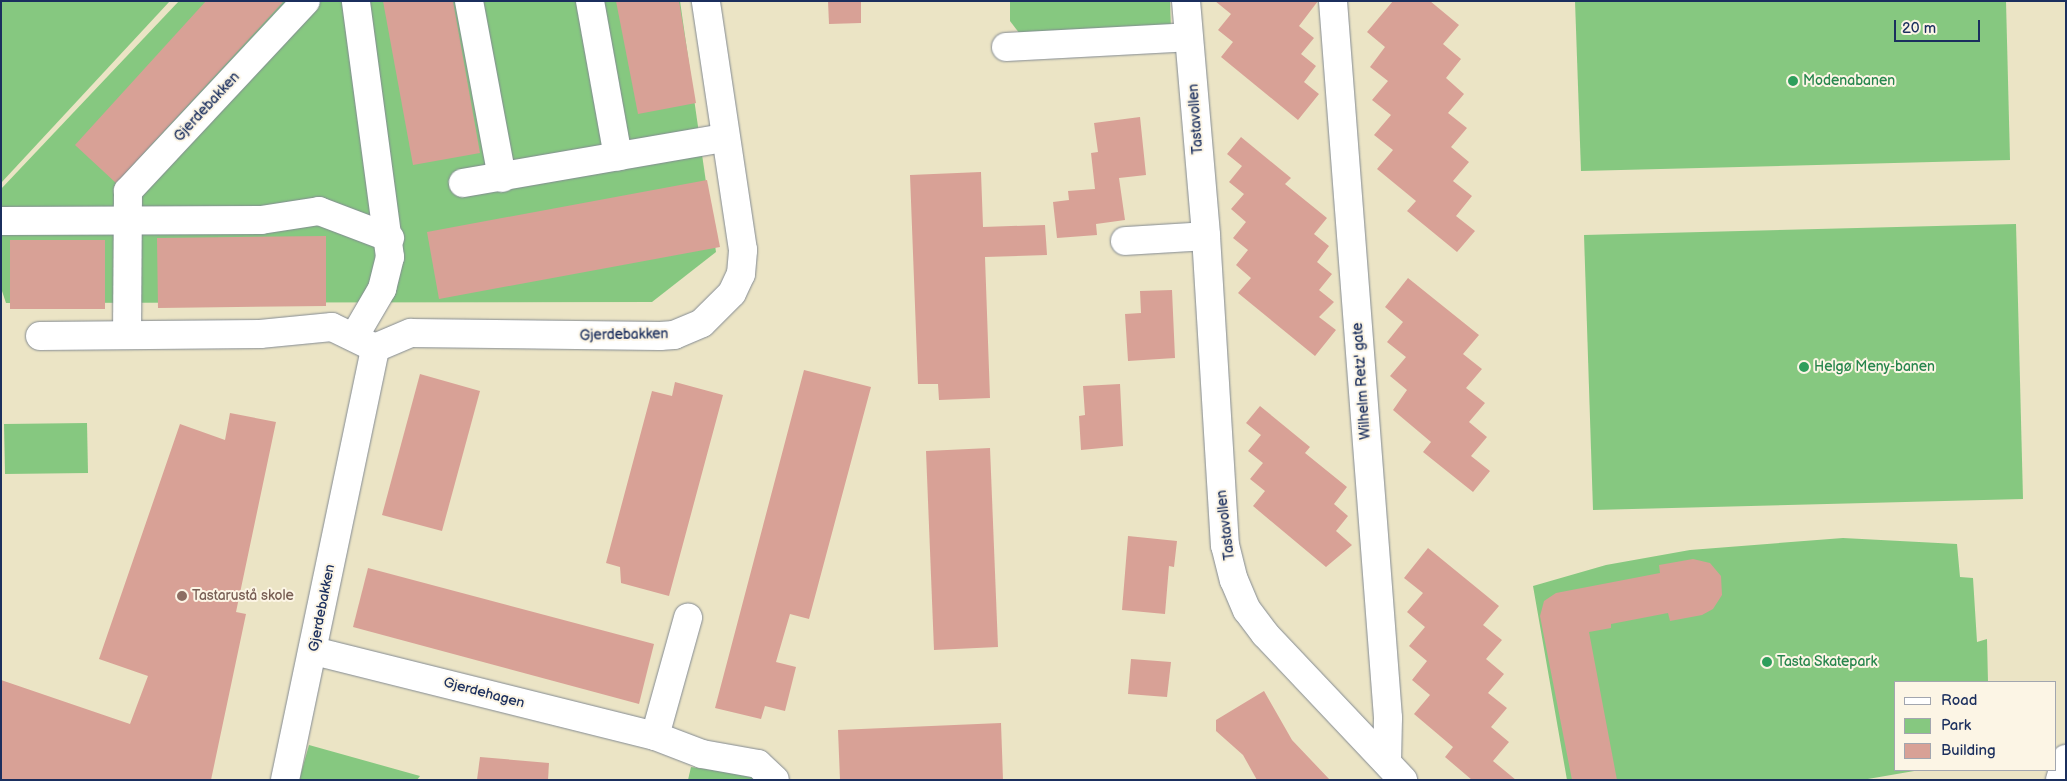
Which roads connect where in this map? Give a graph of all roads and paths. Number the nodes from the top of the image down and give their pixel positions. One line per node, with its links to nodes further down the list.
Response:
1 (306, 1): 15 (street, Gjerdebakken)
2 (356, 1): 17 (street, Gjerdebakken)
3 (469, 1): 12 (street)
4 (590, 1): 11 (street)
5 (706, 1): 10 (street, Gjerdebakken)
6 (1186, 1): 8 (street, Tastavollen)
7 (1333, 1): 26 (street, Wilhelm Retz' gate)
8 (1188, 37): 9 (street); 16 (street, Tastavollen)
9 (1006, 47)
10 (724, 138): 11 (street); 21 (street, Gjerdebakken)
11 (618, 157): 12 (street)
12 (502, 178): 13 (street)
13 (463, 183)
14 (1, 220): 15 (street)
15 (128, 220): 17 (street); 19 (street, Gjerdebakken)
16 (1206, 236): 18 (street); 26 (street, Tastavollen)
17 (390, 238): 21 (street, Gjerdebakken)
18 (1125, 241)
19 (127, 335): 20 (street); 21 (street)
20 (40, 336)
21 (365, 343): 23 (street, Gjerdebakken)
22 (688, 618): 24 (street)
23 (314, 651): 24 (street, Gjerdehagen); 27 (street, Gjerdebakken)
24 (655, 736): 28 (street, Gjerdehagen)
25 (2066, 760): 29 (street)
26 (1395, 771)
27 (285, 780)
28 (775, 780)
29 (2060, 780)

